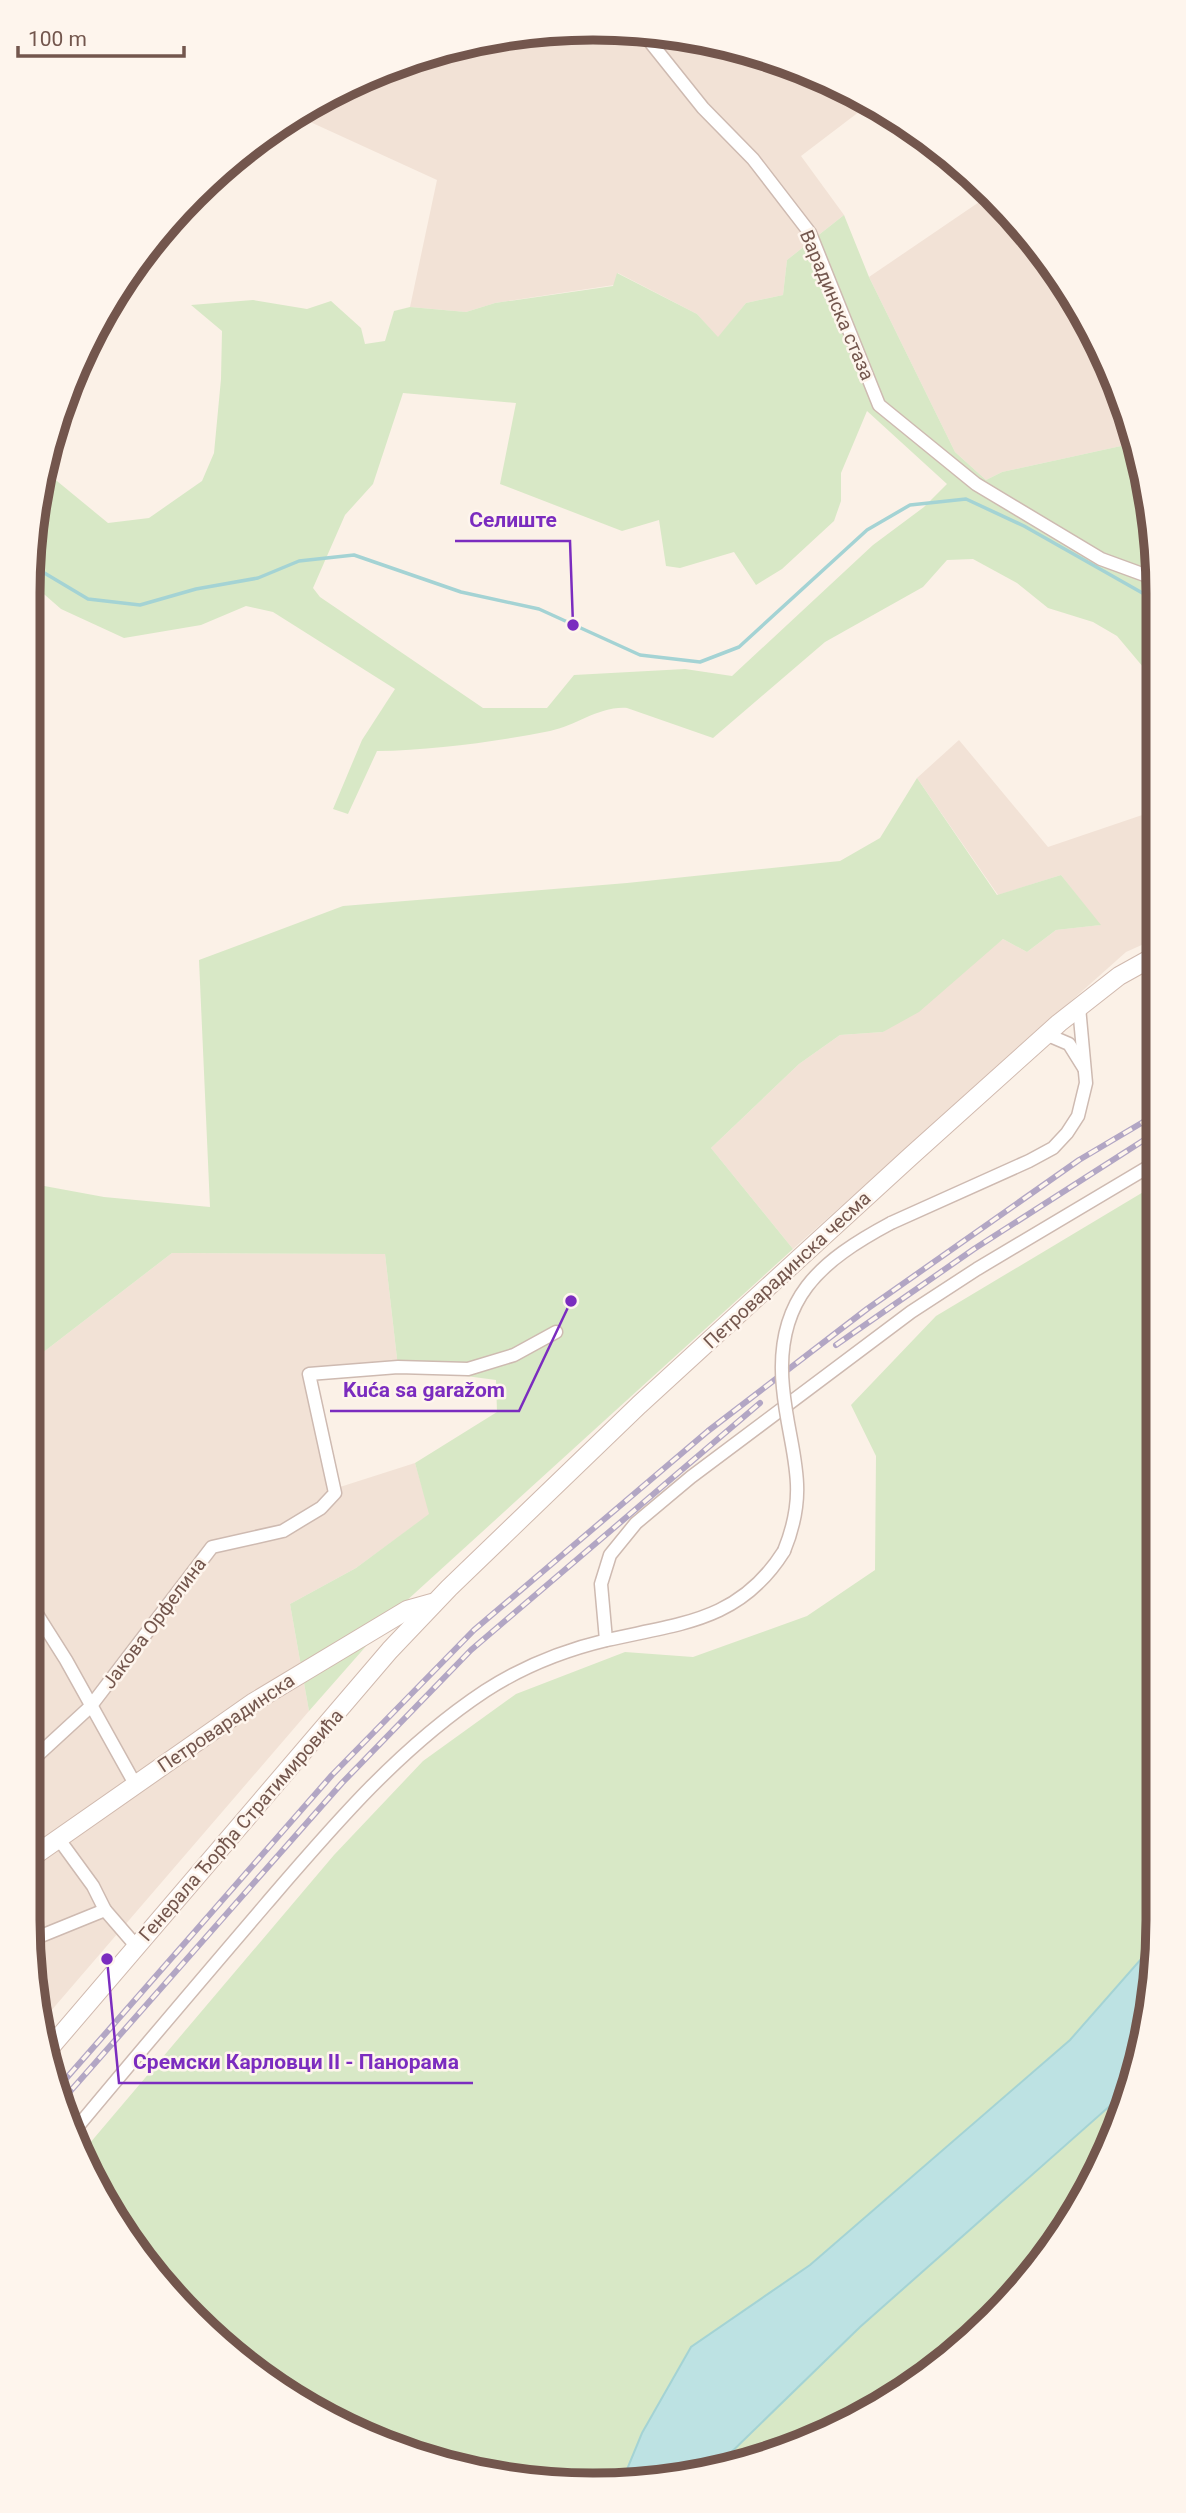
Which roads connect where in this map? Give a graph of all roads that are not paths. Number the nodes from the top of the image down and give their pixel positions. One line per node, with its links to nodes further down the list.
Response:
1 (651, 43): 2 (street, Варадинска стаза)
2 (1146, 575)
3 (1146, 961): 4 (main road, Петроварадинска чесма)
4 (1079, 1007): 5 (main road, Петроварадинска чесма); 6 (street)
5 (1048, 1035): 6 (street); 9 (main road, Петроварадинска чесма)
6 (1086, 1071): 11 (street, bridge)
7 (1146, 1168): 11 (street)
8 (556, 1332): 12 (street, Јакова Орфелина)
9 (434, 1603): 14 (main road, Петроварадинска); 19 (main road, Генерала Ђорђа Стратимировића)
10 (40, 1622): 12 (street)
11 (606, 1640): 21 (street)
12 (90, 1707): 13 (street, Јакова Орфелина); 14 (street)
13 (40, 1753)
14 (135, 1784): 15 (main road, Петроварадинска)
15 (58, 1838): 16 (main road, Петроварадинска); 17 (street)
16 (40, 1851)
17 (104, 1910): 18 (street); 19 (street)
18 (40, 1936)
19 (137, 1947): 20 (main road, Генерала Ђорђа Стратимировића)
20 (54, 2043)
21 (79, 2125)

